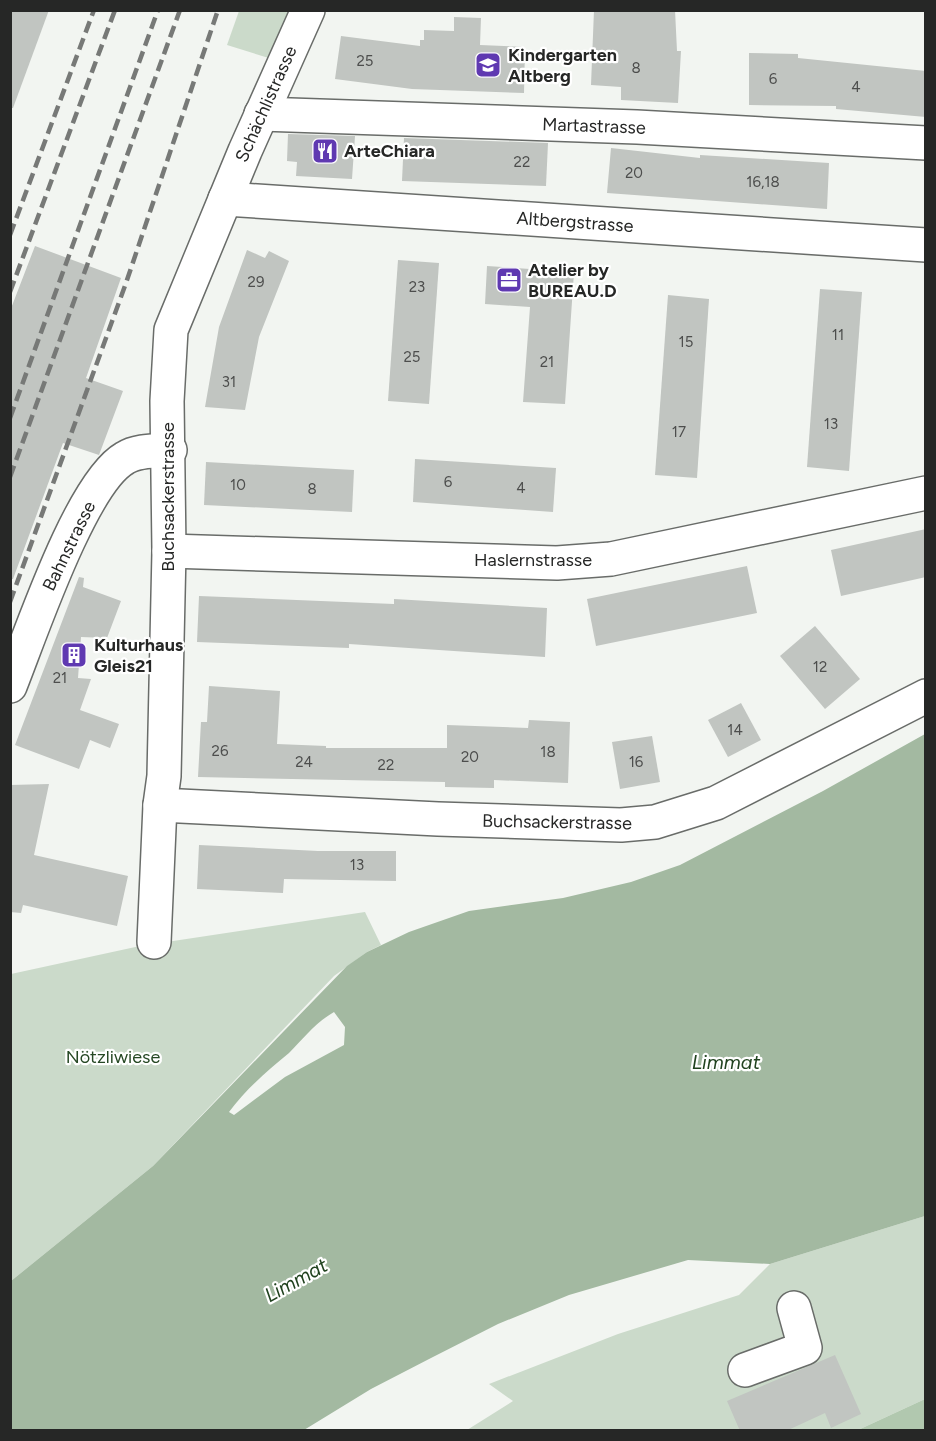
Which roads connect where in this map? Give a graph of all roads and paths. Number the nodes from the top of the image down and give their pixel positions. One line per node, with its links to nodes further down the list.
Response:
1 (308, 10): 2 (street, Schächlistrasse)
2 (261, 114): 3 (street, Martastrasse); 4 (street, Schächlistrasse)
3 (926, 143)
4 (225, 199): 5 (street, Altbergstrasse); 6 (street, Buchsackerstrasse)
5 (926, 245)
6 (170, 450): 8 (street, Buchsackerstrasse); 9 (street, Bahnstrasse)
7 (926, 493): 8 (street, Haslernstrasse)
8 (169, 551): 11 (street, Buchsackerstrasse)
9 (10, 686)
10 (926, 696): 11 (street, Buchsackerstrasse)
11 (160, 805): 12 (street, Buchsackerstrasse)
12 (154, 942)
13 (794, 1308): 14 (street)
14 (745, 1370)

